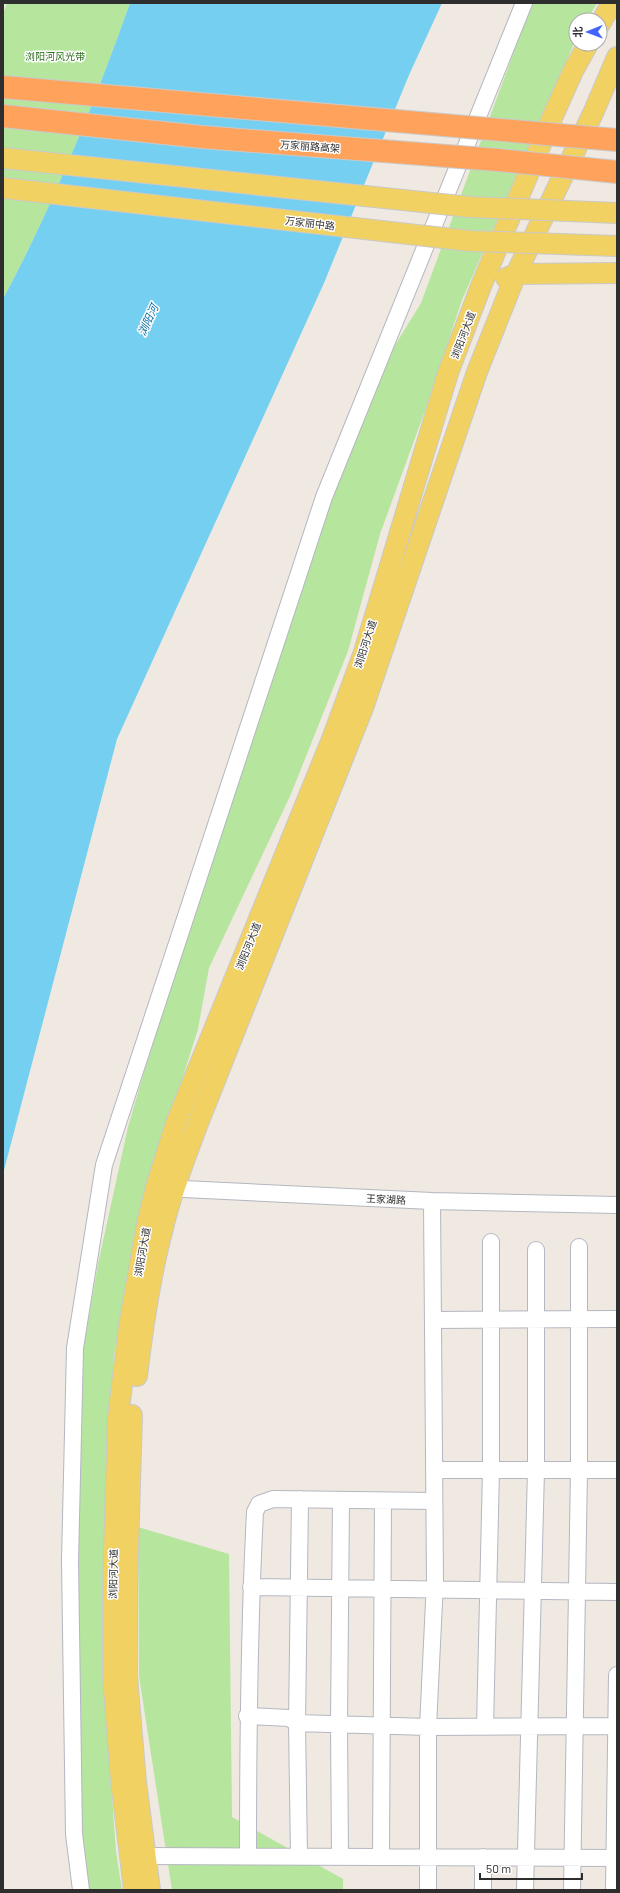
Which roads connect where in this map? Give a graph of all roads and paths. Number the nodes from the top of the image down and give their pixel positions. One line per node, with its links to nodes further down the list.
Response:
1 (524, 3): 69 (street)
2 (612, 3): 3 (main road)
3 (607, 12)
4 (584, 52): 8 (main road, 浏阳河大道)
5 (617, 57): 9 (main road, 浏阳河大道)
6 (3, 87): 10 (highway, bridge)
7 (3, 116): 13 (highway, 万家丽路高架, bridge)
8 (552, 118): 9 (main road); 19 (main road, 浏阳河大道)
9 (583, 132): 11 (main road); 18 (main road, 浏阳河大道)
10 (617, 140)
11 (617, 148)
12 (3, 158): 15 (main road, bridge)
13 (617, 172)
14 (3, 188): 16 (main road, 万家丽中路, bridge)
15 (617, 213)
16 (617, 246)
17 (617, 273): 18 (main road)
18 (516, 274): 19 (main road); 20 (main road, 浏阳河大道)
19 (481, 286): 20 (main road, 浏阳河大道)
20 (165, 1188): 21 (street, 王家湖路); 60 (main road, 浏阳河大道); 70 (main road, 浏阳河大道)
21 (432, 1201): 22 (street, 王家湖路); 29 (street)
22 (617, 1204)
23 (491, 1242): 30 (street)
24 (579, 1247): 27 (street)
25 (536, 1250): 26 (street)
26 (535, 1319): 27 (street); 30 (street); 33 (street)
27 (579, 1319): 28 (street); 34 (street)
28 (617, 1319)
29 (433, 1320): 30 (street); 31 (street)
30 (490, 1320): 32 (street)
31 (434, 1470): 32 (street); 39 (street)
32 (491, 1470): 33 (street); 45 (street)
33 (536, 1470): 34 (street); 46 (street)
34 (579, 1470): 35 (street); 48 (street)
35 (617, 1470)
36 (300, 1499): 37 (street); 40 (street); 41 (street)
37 (341, 1500): 38 (street); 42 (street)
38 (383, 1501): 39 (street); 43 (street)
39 (434, 1502): 44 (street)
40 (251, 1587): 41 (street); 50 (street)
41 (297, 1588): 42 (street); 51 (street)
42 (341, 1589): 43 (street); 52 (street)
43 (381, 1590): 44 (street); 53 (street)
44 (435, 1591): 45 (street); 54 (street)
45 (489, 1592): 46 (street); 55 (street)
46 (532, 1592): 48 (street); 58 (street)
47 (617, 1592): 48 (street)
48 (577, 1593): 56 (street)
49 (617, 1675): 57 (street)
50 (247, 1716): 51 (street); 59 (street)
51 (297, 1723): 52 (street); 61 (street)
52 (339, 1724): 53 (street); 62 (street)
53 (381, 1725): 54 (street); 63 (street)
54 (428, 1726): 55 (street); 64 (street)
55 (485, 1726): 58 (street)
56 (574, 1726): 57 (street); 58 (street); 67 (street)
57 (617, 1726): 68 (street)
58 (528, 1727): 66 (street)
59 (248, 1855): 60 (street); 61 (street)
60 (145, 1856): 71 (main road, 浏阳河大道)
61 (299, 1856): 62 (street)
62 (340, 1856): 63 (street)
63 (381, 1856): 64 (street)
64 (428, 1856): 65 (street); 72 (street)
65 (483, 1857): 66 (street); 73 (street)
66 (525, 1857): 67 (street); 74 (street)
67 (572, 1857): 68 (street); 75 (street)
68 (616, 1858): 76 (street)
69 (81, 1890)
70 (134, 1890)
71 (150, 1890)
72 (428, 1890)
73 (483, 1890)
74 (525, 1890)
75 (572, 1890)
76 (614, 1890)

